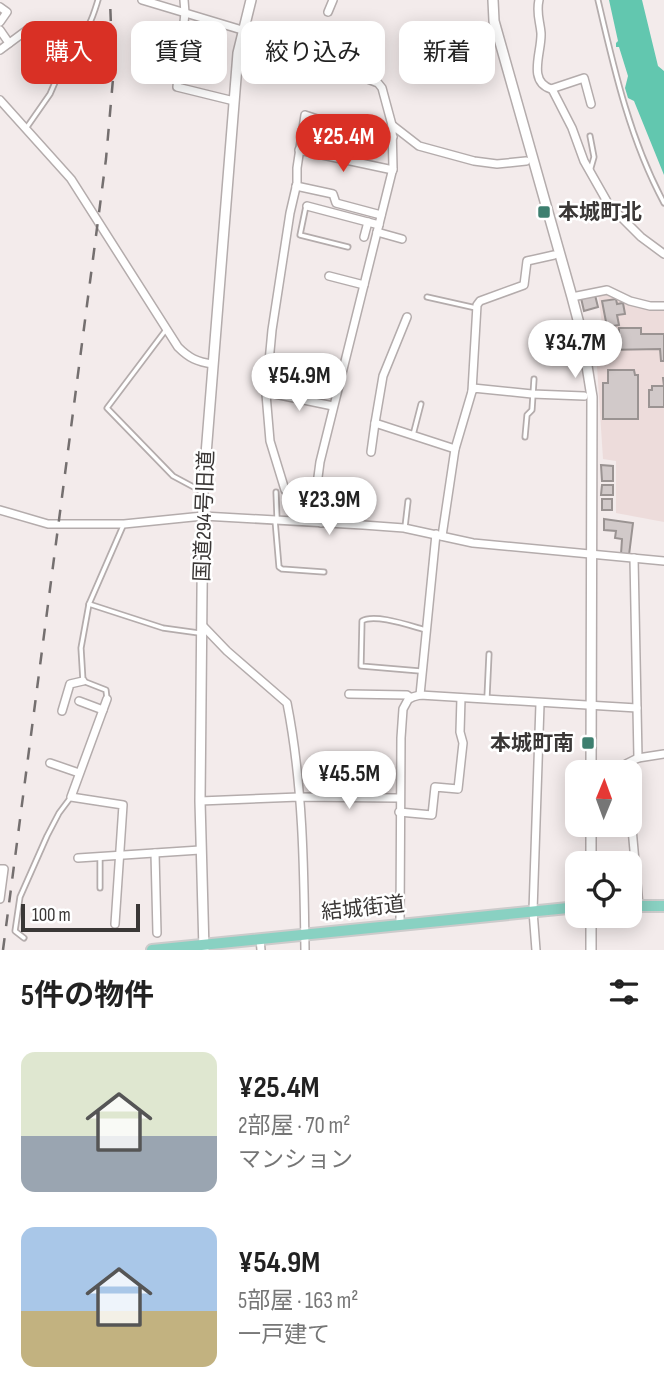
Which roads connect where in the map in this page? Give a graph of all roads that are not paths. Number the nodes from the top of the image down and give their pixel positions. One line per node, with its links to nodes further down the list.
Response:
1 (98, 0): 26 (lane)
2 (142, 0): 11 (street)
3 (184, 0): 11 (street)
4 (251, 0): 12 (street, 国道294号旧道)
5 (333, 0): 10 (street)
6 (493, 0): 47 (street)
7 (539, 0): 21 (street)
8 (598, 0): 34 (lane)
9 (0, 7): 13 (street)
10 (328, 12)
11 (185, 13): 15 (street); 23 (street)
12 (245, 21)
13 (0, 22)
14 (0, 30): 18 (street)
15 (241, 30)
16 (21, 34): 18 (street)
17 (241, 39): 23 (street, 国道294号旧道)
18 (9, 43): 19 (street)
19 (0, 50)
20 (379, 84): 25 (street)
21 (552, 89): 24 (street); 32 (street)
22 (0, 100): 26 (street)
23 (234, 101): 53 (street, 国道294号旧道)
24 (592, 104)
25 (392, 125): 28 (street); 30 (street)
26 (26, 128): 51 (street)
27 (590, 136): 32 (lane)
28 (393, 137): 29 (street); 31 (street)
29 (299, 150): 31 (street); 33 (street)
30 (526, 161)
31 (393, 170): 36 (street)
32 (589, 172): 42 (street)
33 (296, 186): 36 (street); 67 (street)
34 (664, 202)
35 (307, 206): 37 (street); 41 (lane)
36 (382, 215): 38 (street)
37 (368, 222): 38 (street); 39 (street)
38 (378, 229): 40 (street); 45 (street)
39 (364, 237)
40 (402, 239)
41 (348, 247)
42 (664, 254)
43 (554, 256): 49 (street)
44 (329, 276): 45 (street)
45 (364, 285): 54 (street)
46 (427, 297): 49 (lane)
47 (572, 297): 48 (street); 78 (street)
48 (664, 306)
49 (477, 309): 56 (street)
50 (407, 317): 62 (street)
51 (167, 330): 53 (street); 68 (lane)
52 (274, 363): 54 (street)
53 (213, 364): 68 (street, 国道294号旧道)
54 (341, 376): 61 (street)
55 (534, 379): 58 (lane)
56 (472, 391): 58 (street); 65 (street)
57 (270, 393): 61 (street)
58 (532, 394): 59 (street); 64 (lane)
59 (584, 396)
60 (421, 404): 63 (lane)
61 (333, 406): 67 (street)
62 (375, 423): 63 (street); 66 (street)
63 (413, 435): 65 (street)
64 (525, 437)
65 (455, 449): 77 (street)
66 (371, 452)
67 (317, 488): 74 (street)
68 (203, 492): 72 (street, 国道294号旧道)
69 (276, 492): 73 (lane)
70 (408, 501): 76 (lane)
71 (0, 510): 75 (street)
72 (203, 516): 73 (street); 75 (street); 83 (street, 国道294号旧道)
73 (276, 520): 74 (street); 81 (lane)
74 (321, 523): 76 (street)
75 (124, 524): 82 (lane)
76 (404, 528): 77 (street)
77 (439, 535): 78 (street); 84 (street)
78 (593, 554): 79 (street); 96 (street)
79 (634, 558): 80 (street); 97 (street)
80 (664, 561)
81 (324, 572)
82 (89, 604): 83 (lane); 87 (lane)
83 (202, 629): 107 (street); 109 (street, 国道294号旧道)
84 (426, 630): 86 (street); 86 (lane)
85 (489, 654): 93 (lane)
86 (422, 671): 89 (street)
87 (83, 681): 92 (lane); 99 (street)
88 (349, 694): 90 (street)
89 (420, 695): 90 (street); 91 (street)
90 (411, 698): 108 (street)
91 (461, 698): 93 (street); 110 (street)
92 (107, 699): 98 (street)
93 (487, 700): 95 (street)
94 (79, 701): 98 (street)
95 (540, 704): 96 (street); 122 (street)
96 (592, 706): 97 (street); 102 (street)
97 (637, 708): 101 (street)
98 (103, 710): 105 (street)
99 (62, 711)
100 (664, 754): 101 (street)
101 (638, 758): 103 (street)
102 (591, 760)
103 (634, 760)
104 (50, 763): 105 (street)
105 (79, 773): 106 (street)
106 (71, 797): 113 (street); 128 (lane)
107 (299, 797): 108 (street); 109 (street); 127 (street)
108 (399, 798): 110 (street)
109 (200, 801): 111 (street, 国道294号旧道)
110 (399, 812): 123 (street)
111 (200, 850): 112 (street); 130 (street, 国道294号旧道)
112 (155, 853): 113 (street); 126 (street)
113 (120, 855): 114 (street); 124 (street)
114 (100, 856): 115 (street); 117 (lane)
115 (78, 858)
116 (0, 869): 118 (street)
117 (100, 888)
118 (0, 899)
119 (642, 906): 120 (main road)
120 (664, 906)
121 (565, 908): 122 (main road, 結城街道)
122 (533, 911): 123 (main road, 結城街道); 133 (street)
123 (400, 923): 127 (main road, 結城街道)
124 (115, 924)
125 (591, 928): 134 (street)
126 (157, 933)
127 (304, 933): 129 (main road, 結城街道); 132 (street)
128 (24, 938)
129 (260, 944): 130 (main road, 結城街道)
130 (204, 948): 131 (main road, 結城街道)
131 (152, 950)
132 (305, 950)
133 (536, 950)
134 (591, 950)

